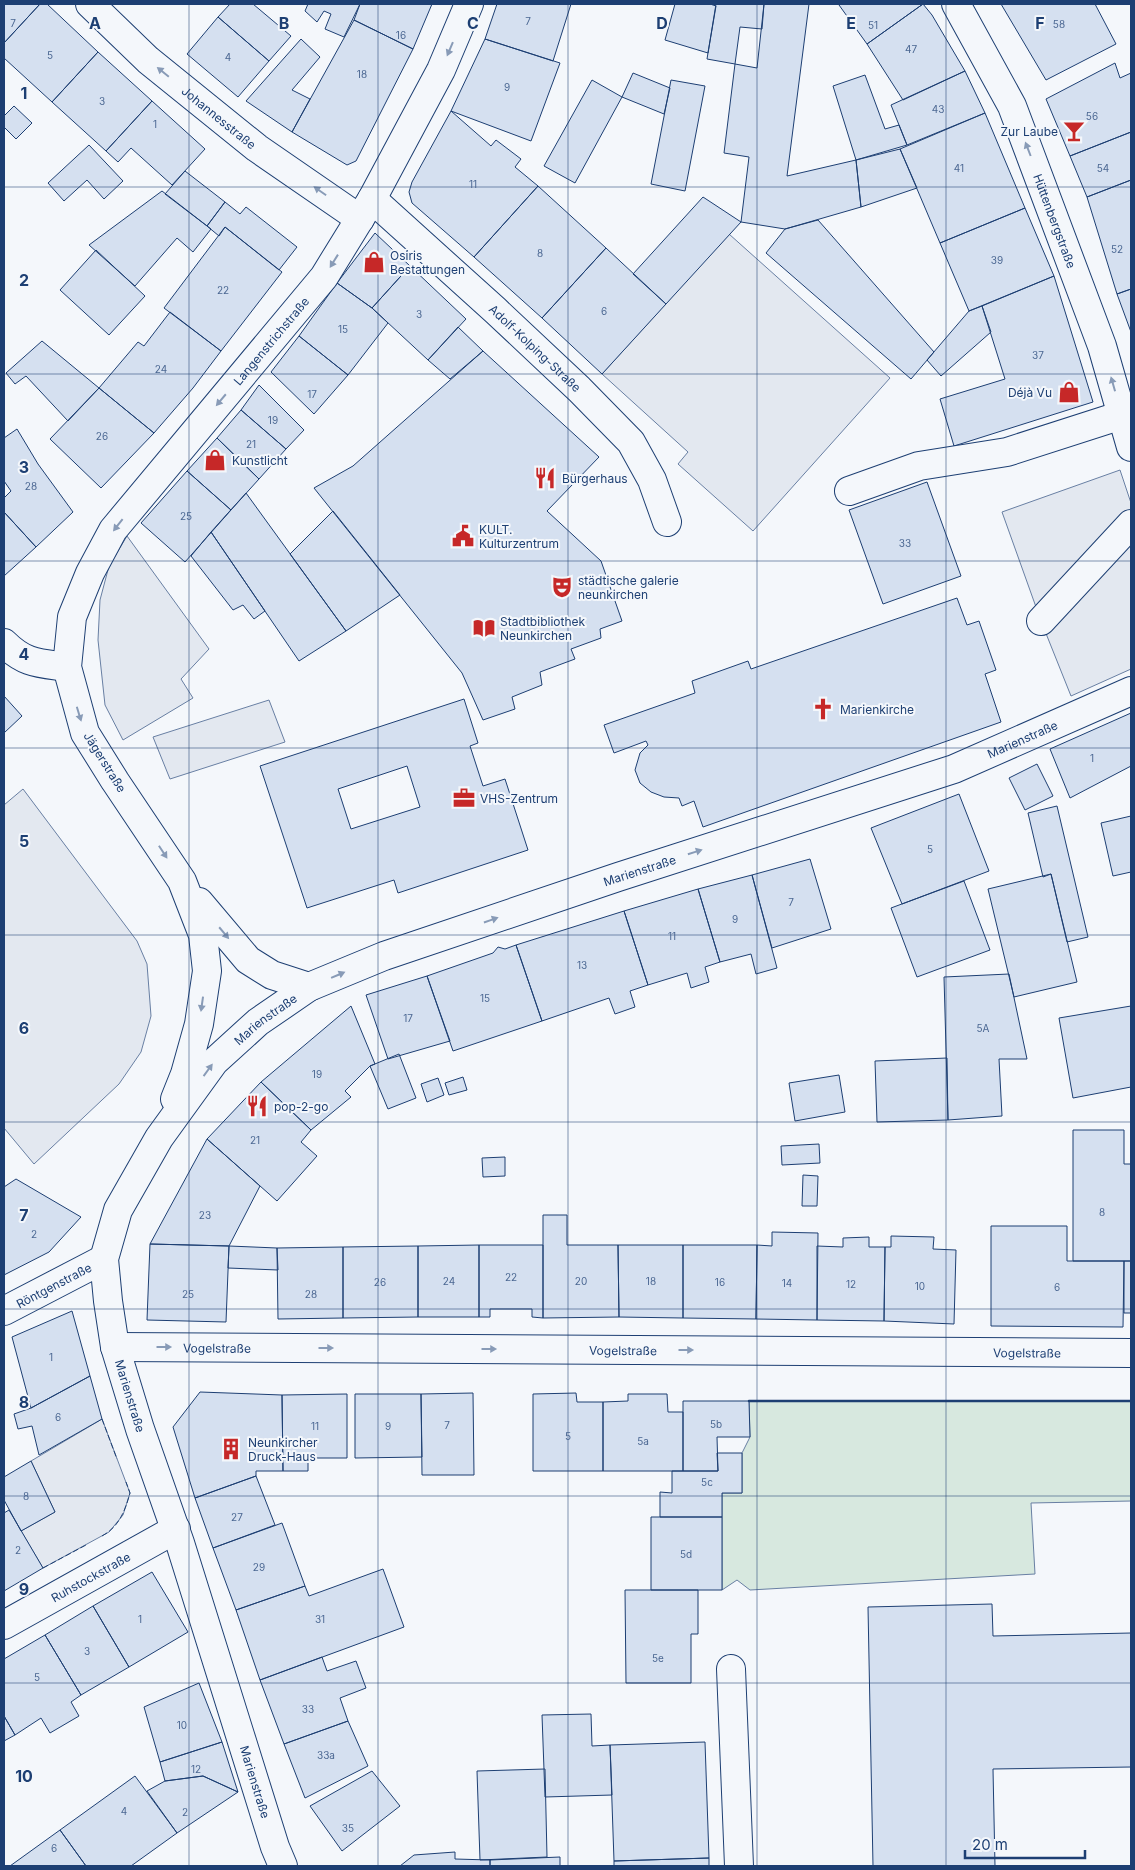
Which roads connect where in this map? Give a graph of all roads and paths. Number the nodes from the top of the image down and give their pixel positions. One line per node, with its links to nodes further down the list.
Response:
1 (90, 4): 4 (street, Johannesstraße, one-way to 1)
2 (469, 4): 4 (street, Langenstrichstraße, one-way to 4)
3 (956, 4): 5 (street, Hüttenbergstraße, one-way to 3)
4 (366, 209): 8 (street, Adolf-Kolping-Straße); 12 (street, Langenstrichstraße, one-way to 12)
5 (1122, 416): 6 (street, Hüttenbergstraße); 7 (street)
6 (1131, 447)
7 (849, 492)
8 (667, 522)
9 (1131, 524): 10 (street)
10 (1041, 621)
11 (4, 643): 12 (street)
12 (67, 667): 14 (street, Jägerstraße, one-way to 14)
13 (1131, 691): 15 (street, Marienstraße, one-way to 13)
14 (182, 881): 15 (street, Jägerstraße, one-way to 15); 16 (street, Jägerstraße, one-way to 16)
15 (309, 987): 16 (street, Marienstraße, one-way to 15)
16 (159, 1138): 17 (street, Marienstraße)
17 (104, 1259): 18 (street, Röntgenstraße); 19 (street, Marienstraße)
18 (4, 1311)
19 (115, 1347): 20 (street, Vogelstraße, one-way to 20); 21 (street, Marienstraße)
20 (1131, 1353)
21 (176, 1528): 22 (street, Ruhstockstraße); 24 (street, Marienstraße)
22 (4, 1625)
23 (731, 1669): 25 (street)
24 (275, 1860)
25 (739, 1866)

